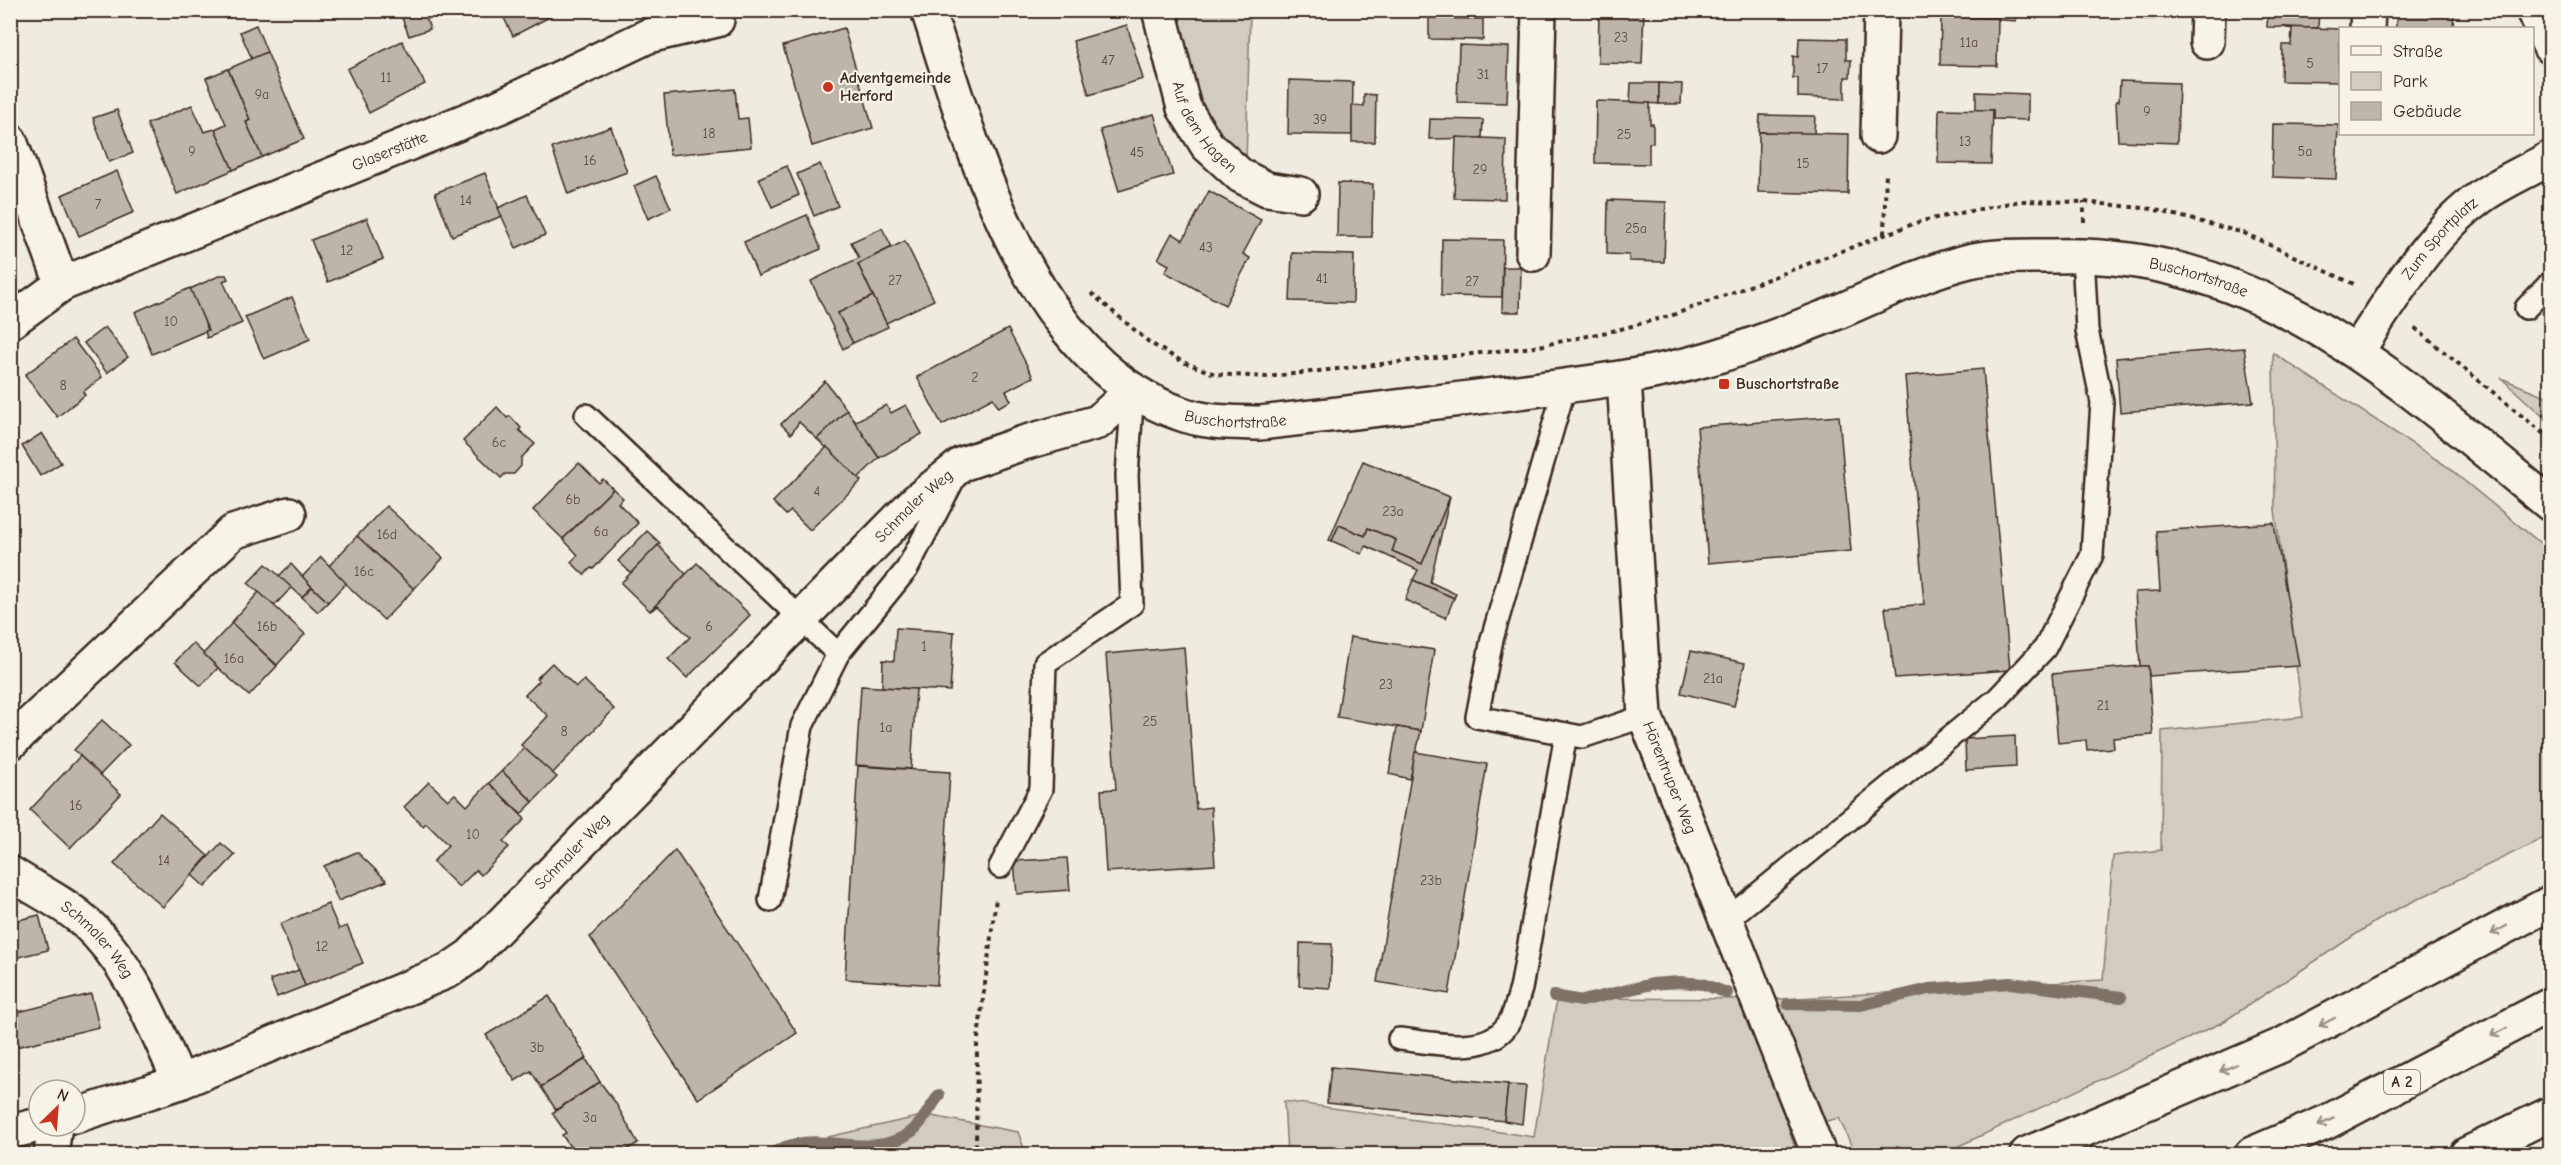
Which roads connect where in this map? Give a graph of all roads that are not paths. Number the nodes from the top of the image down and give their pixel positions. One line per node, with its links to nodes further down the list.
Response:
1 (928, 10): 25 (main road, Buschortstraße)
2 (1160, 10): 15 (main road, Auf dem Hagen)
3 (1539, 10): 16 (main road)
4 (1881, 10): 12 (main road)
5 (2208, 10): 10 (main road)
6 (2368, 10): 9 (main road)
7 (2533, 10): 11 (main road)
8 (717, 20): 19 (main road, Glaserstätte)
9 (2367, 27)
10 (2207, 42)
11 (2550, 47)
12 (1878, 136)
13 (10, 141): 19 (main road)
14 (2550, 158): 22 (main road, Zum Sportplatz)
15 (1301, 194)
16 (1533, 254)
17 (2084, 255): 22 (main road, Buschortstraße); 23 (main road, Buschortstraße); 39 (lane)
18 (2550, 283): 20 (lane)
19 (62, 284): 21 (main road, Glaserstätte)
20 (2526, 308)
21 (10, 322)
22 (2357, 351): 28 (main road, Buschortstraße)
23 (1624, 378): 24 (main road, Buschortstraße); 32 (main road, Hörentruper Weg)
24 (1564, 386): 25 (main road, Buschortstraße); 33 (lane)
25 (1133, 390): 27 (main road, Schmaler Weg); 35 (lane)
26 (586, 415): 30 (lane)
27 (962, 464): 30 (main road, Schmaler Weg); 31 (lane)
28 (2550, 504)
29 (289, 514): 34 (main road)
30 (800, 619): 31 (lane); 42 (main road, Schmaler Weg)
31 (838, 654): 37 (lane)
32 (1645, 716): 33 (lane); 39 (main road, Hörentruper Weg)
33 (1566, 734): 41 (lane)
34 (10, 743)
35 (1000, 867)
36 (10, 873): 42 (main road, Schmaler Weg)
37 (770, 900)
38 (2550, 903): 50 (main road, one-way to 50)
39 (1725, 921): 49 (main road, Hörentruper Weg)
40 (2550, 1005): 51 (main road, A 2, one-way to 51)
41 (1399, 1039)
42 (180, 1082): 43 (main road)
43 (87, 1112)
44 (2550, 1114): 52 (main road)
45 (27, 1128): 46 (main road)
46 (10, 1132)
47 (53, 1138): 48 (main road)
48 (51, 1155)
49 (1819, 1155)
50 (2027, 1155)
51 (2252, 1155)
52 (2468, 1155)

